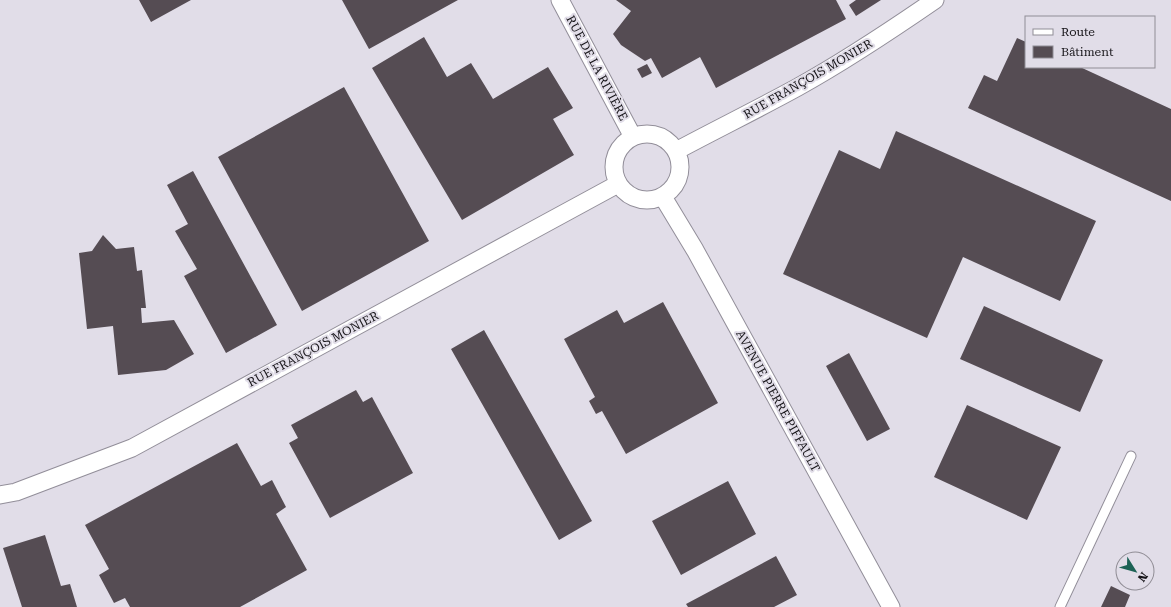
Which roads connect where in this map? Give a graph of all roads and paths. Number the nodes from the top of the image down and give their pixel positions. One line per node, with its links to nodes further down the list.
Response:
1 (560, 0): 3 (street, RUE DE LA RIVIÈRE)
2 (935, 0): 4 (street, RUE FRANÇOIS MONIER)
3 (633, 137): 4 (street); 5 (street)
4 (676, 151): 6 (street)
5 (618, 184): 6 (street); 8 (street, RUE FRANÇOIS MONIER)
6 (663, 197): 9 (street, AVENUE PIERRE PIFFAULT)
7 (1132, 456): 10 (lane)
8 (0, 495)
9 (891, 607)
10 (1060, 607)

